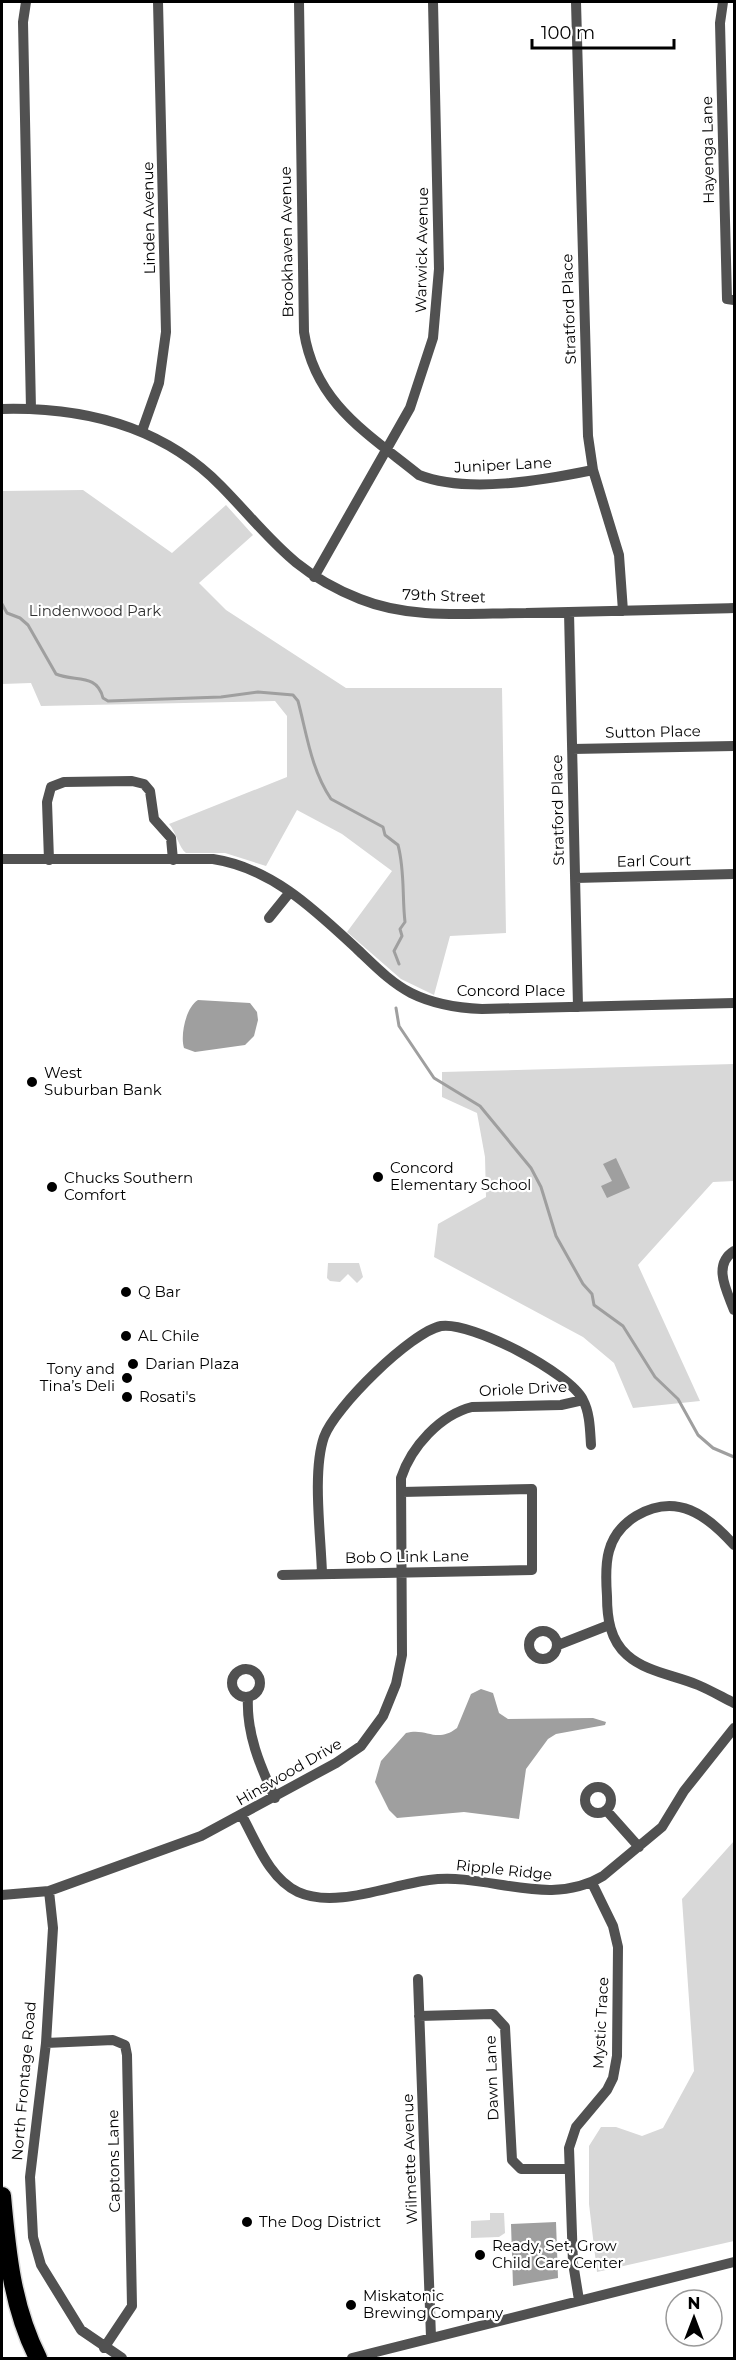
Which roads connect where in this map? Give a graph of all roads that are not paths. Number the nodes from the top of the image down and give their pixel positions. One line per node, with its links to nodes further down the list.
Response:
1 (26, 2): 8 (street)
2 (158, 2): 10 (street, Linden Avenue)
3 (298, 2): 11 (street, Brookhaven Avenue)
4 (433, 2): 11 (street, Warwick Avenue)
5 (576, 2): 12 (street, Stratford Place)
6 (723, 2): 7 (street, Hayenga Lane)
7 (731, 299)
8 (31, 409): 9 (street, 79th Street); 10 (street, 79th Street)
9 (2, 410)
10 (142, 431): 13 (street, 79th Street)
11 (388, 450): 12 (street, Juniper Lane); 13 (street, Warwick Avenue)
12 (593, 470): 15 (street, Stratford Place)
13 (314, 577): 16 (street, 79th Street)
14 (735, 608): 15 (street, 79th Street)
15 (623, 611): 16 (street, 79th Street)
16 (568, 612): 18 (street, Stratford Place)
17 (735, 746): 18 (street, Sutton Place)
18 (572, 749): 23 (street, Stratford Place)
19 (2, 860): 20 (street, Concord Place)
20 (49, 860): 21 (street, Concord Place); 21 (street)
21 (173, 860): 24 (street, Concord Place)
22 (735, 874): 23 (street, Earl Court)
23 (575, 878): 27 (street, Stratford Place)
24 (290, 892): 25 (street); 27 (street, Concord Place)
25 (268, 918)
26 (735, 1003): 27 (street, Concord Place)
27 (578, 1007)
28 (731, 1253): 29 (street)
29 (735, 1310)
30 (583, 1400): 31 (street); 32 (street, Oriole Drive); 35 (street)
31 (591, 1445)
32 (402, 1492): 34 (street, Oriole Drive); 34 (street, Bob O Link Lane)
33 (735, 1545): 37 (street)
34 (402, 1567): 35 (street, Bob O Link Lane); 42 (street, Hinswood Drive)
35 (322, 1574): 36 (street, Bob O Link Lane)
36 (282, 1575)
37 (609, 1625): 38 (street); 40 (street)
38 (558, 1645)
39 (248, 1696): 42 (street)
40 (735, 1704)
41 (735, 1728): 45 (street, Ripple Ridge)
42 (275, 1798): 44 (street, Hinswood Drive)
43 (606, 1810): 45 (street)
44 (242, 1816): 46 (street, Ripple Ridge); 47 (street, Hinswood Drive)
45 (639, 1847): 46 (street, Ripple Ridge)
46 (592, 1883): 52 (street, Mystic Trace)
47 (49, 1891): 48 (street); 51 (street, North Frontage Road)
48 (2, 1895)
49 (418, 1979): 50 (street, Wilmette Avenue)
50 (419, 2016): 52 (street, Dawn Lane); 56 (street, Wilmette Avenue)
51 (45, 2043): 57 (street, North Frontage Road); 57 (street, Captons Lane)
52 (568, 2169): 55 (street, Mystic Trace)
53 (2, 2196): 58 (highway)
54 (735, 2262): 55 (street)
55 (579, 2300): 56 (street)
56 (431, 2337): 60 (street)
57 (104, 2348): 59 (street, North Frontage Road)
58 (38, 2358)
59 (122, 2358)
60 (352, 2358)

